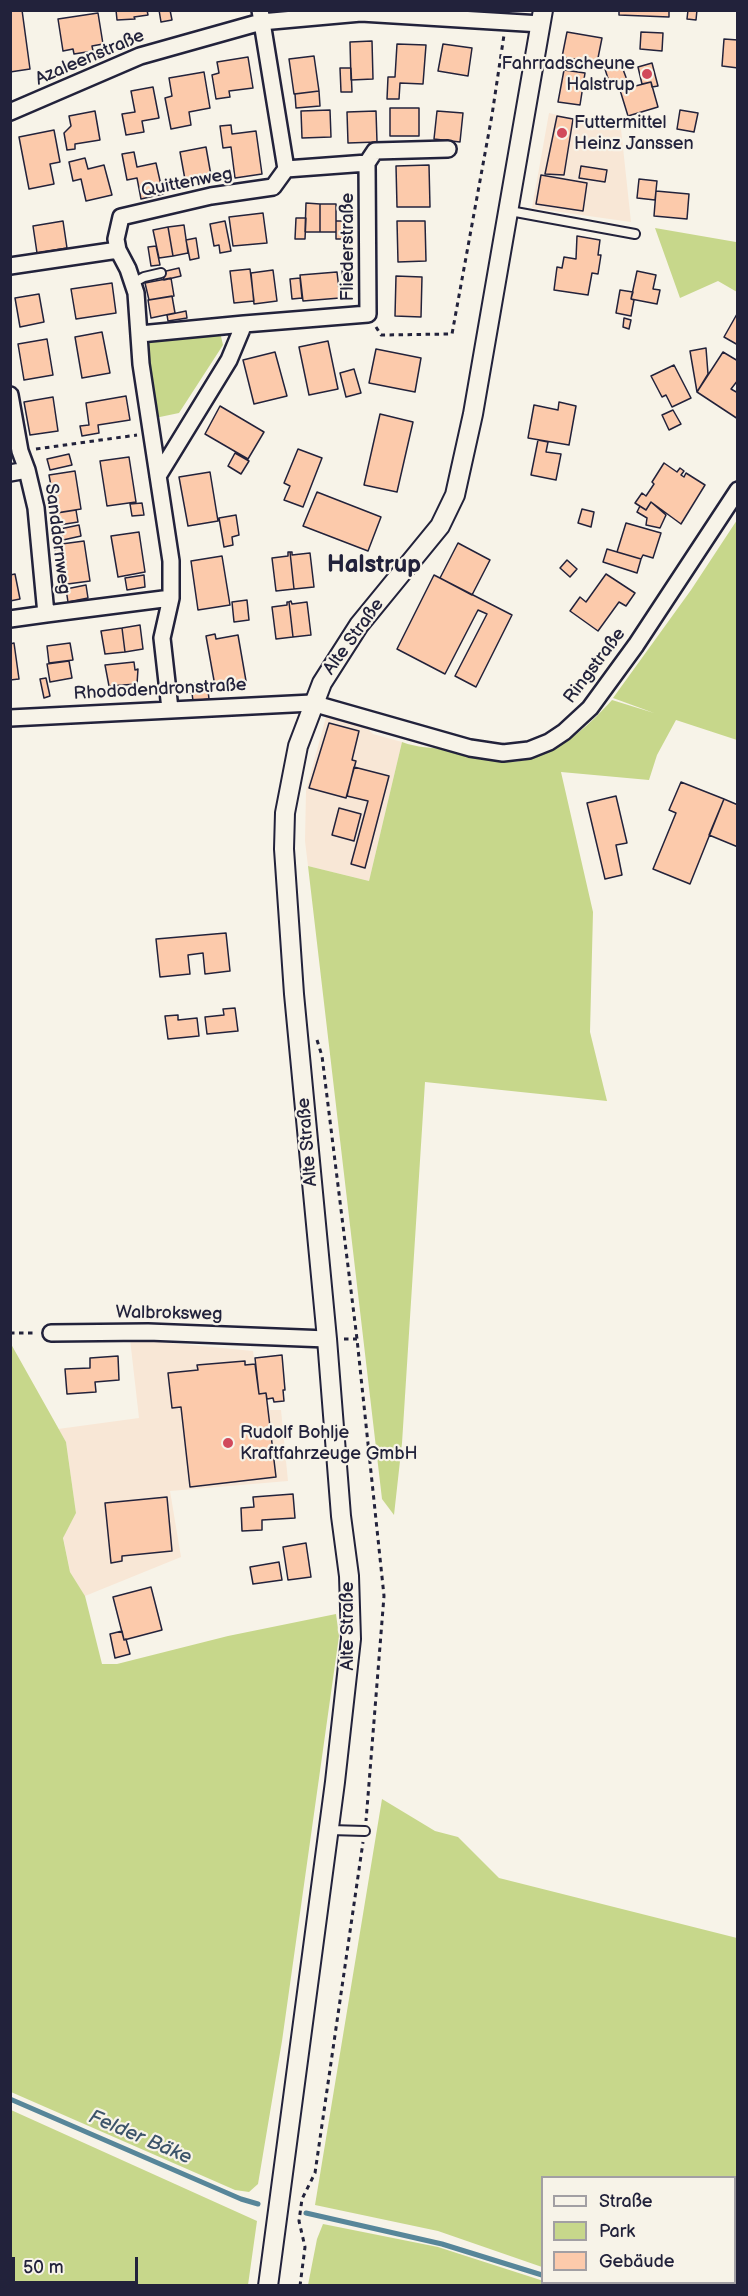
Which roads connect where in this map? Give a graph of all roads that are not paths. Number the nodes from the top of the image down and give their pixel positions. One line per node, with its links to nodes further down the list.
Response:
1 (261, 16): 2 (street, Azaleenstraße); 3 (street, Azaleenstraße); 6 (street)
2 (542, 17): 7 (street, Alte Straße)
3 (10, 112)
4 (448, 149): 5 (street)
5 (367, 163): 6 (street); 13 (street, Fliederstraße)
6 (286, 169): 9 (street, Quittenweg)
7 (508, 211): 8 (lane); 23 (street, Alte Straße)
8 (634, 234)
9 (118, 250): 10 (street); 12 (street, Quittenweg)
10 (10, 266)
11 (161, 273): 12 (lane)
12 (132, 283): 14 (street, Quittenweg)
13 (244, 324): 14 (street, Fliederstraße); 18 (street)
14 (140, 334): 18 (street, Quittenweg)
15 (10, 395): 16 (street, Sanddornweg)
16 (27, 470): 17 (street, Sanddornweg); 21 (street, Sanddornweg)
17 (10, 473)
18 (158, 476): 20 (street)
19 (738, 490): 23 (street, Ringstraße)
20 (171, 598): 21 (street, Sanddornweg); 24 (street)
21 (46, 614): 22 (street, Sanddornweg)
22 (10, 619)
23 (312, 703): 24 (street, Rhododendronstraße); 27 (street, Alte Straße)
24 (170, 709): 25 (street, Rhododendronstraße)
25 (10, 718)
26 (51, 1333): 27 (street, Walbroksweg)
27 (327, 1339): 28 (street, Alte Straße)
28 (328, 1830): 29 (lane); 30 (street, Alte Straße)
29 (365, 1831)
30 (268, 2286)

